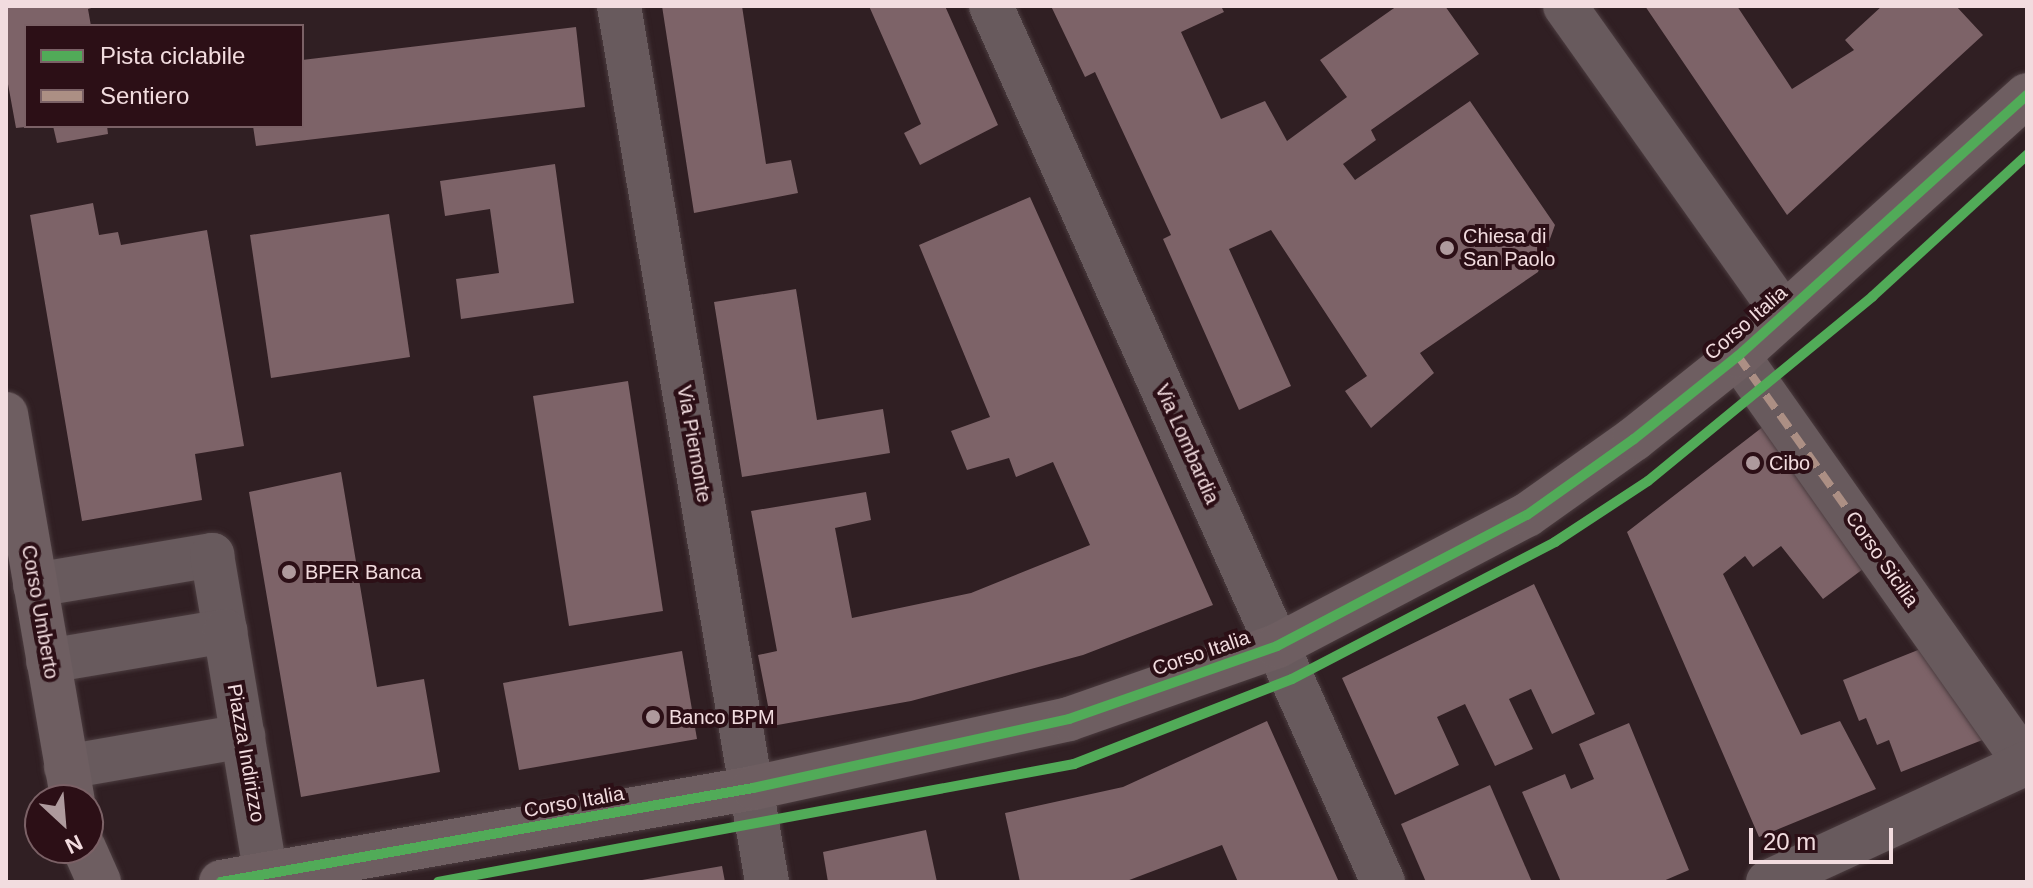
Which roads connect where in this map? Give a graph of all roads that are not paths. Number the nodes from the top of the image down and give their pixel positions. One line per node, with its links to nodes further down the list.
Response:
1 (619, 6): 15 (street, Via Piemonte)
2 (991, 6): 10 (street, Via Lombardia)
3 (1565, 6): 5 (street)
4 (2027, 95): 5 (street, Corso Italia)
5 (1784, 314): 6 (street, Corso Italia)
6 (1738, 356): 10 (street, Corso Italia); 13 (street, Corso Sicilia)
7 (7, 419): 8 (street, Corso Umberto)
8 (35, 585): 9 (street, Piazza Indirizzo); 11 (street, Corso Umberto)
9 (225, 631): 11 (street); 12 (street, Piazza Indirizzo)
10 (1277, 646): 15 (street, Corso Italia); 19 (street, Via Lombardia)
11 (48, 661): 14 (street, Corso Umberto)
12 (243, 736): 14 (street); 16 (street, Piazza Indirizzo)
13 (2026, 764): 20 (street)
14 (69, 784)
15 (753, 788): 16 (street, Corso Italia); 18 (street, Via Piemonte)
16 (266, 875): 17 (street, Corso Italia)
17 (221, 882)
18 (767, 882)
19 (1383, 882)
20 (1768, 882)

